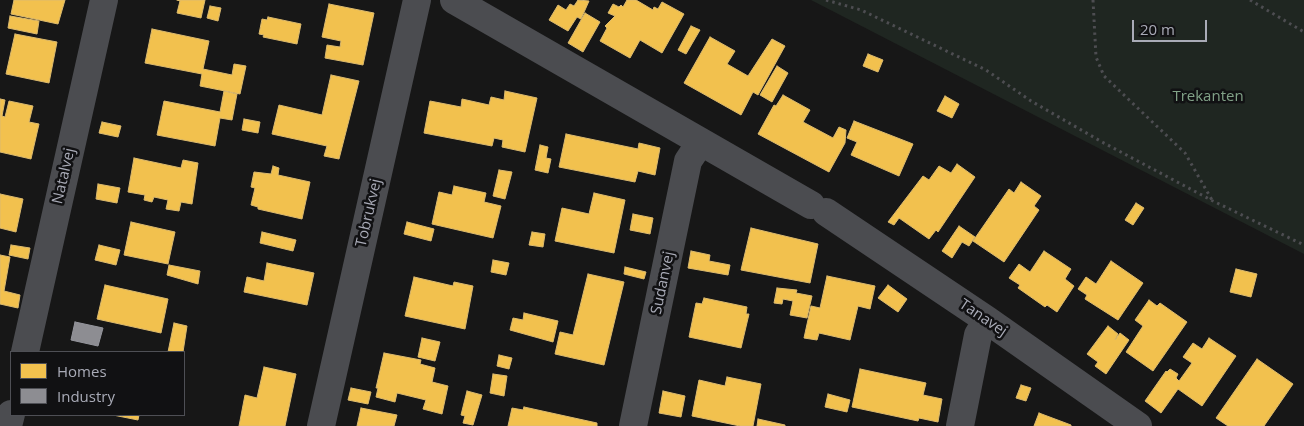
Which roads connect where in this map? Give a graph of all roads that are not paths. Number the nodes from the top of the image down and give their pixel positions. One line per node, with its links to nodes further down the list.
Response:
1 (104, 0): 6 (street, Natalvej)
2 (417, 0): 7 (street, Tobrukvej)
3 (454, 0): 4 (street)
4 (700, 143): 5 (street, Tanavej); 8 (street, Sudanvej)
5 (987, 320): 9 (street); 10 (street, Tanavej)
6 (25, 351)
7 (321, 426)
8 (632, 426)
9 (960, 426)
10 (1138, 426)

